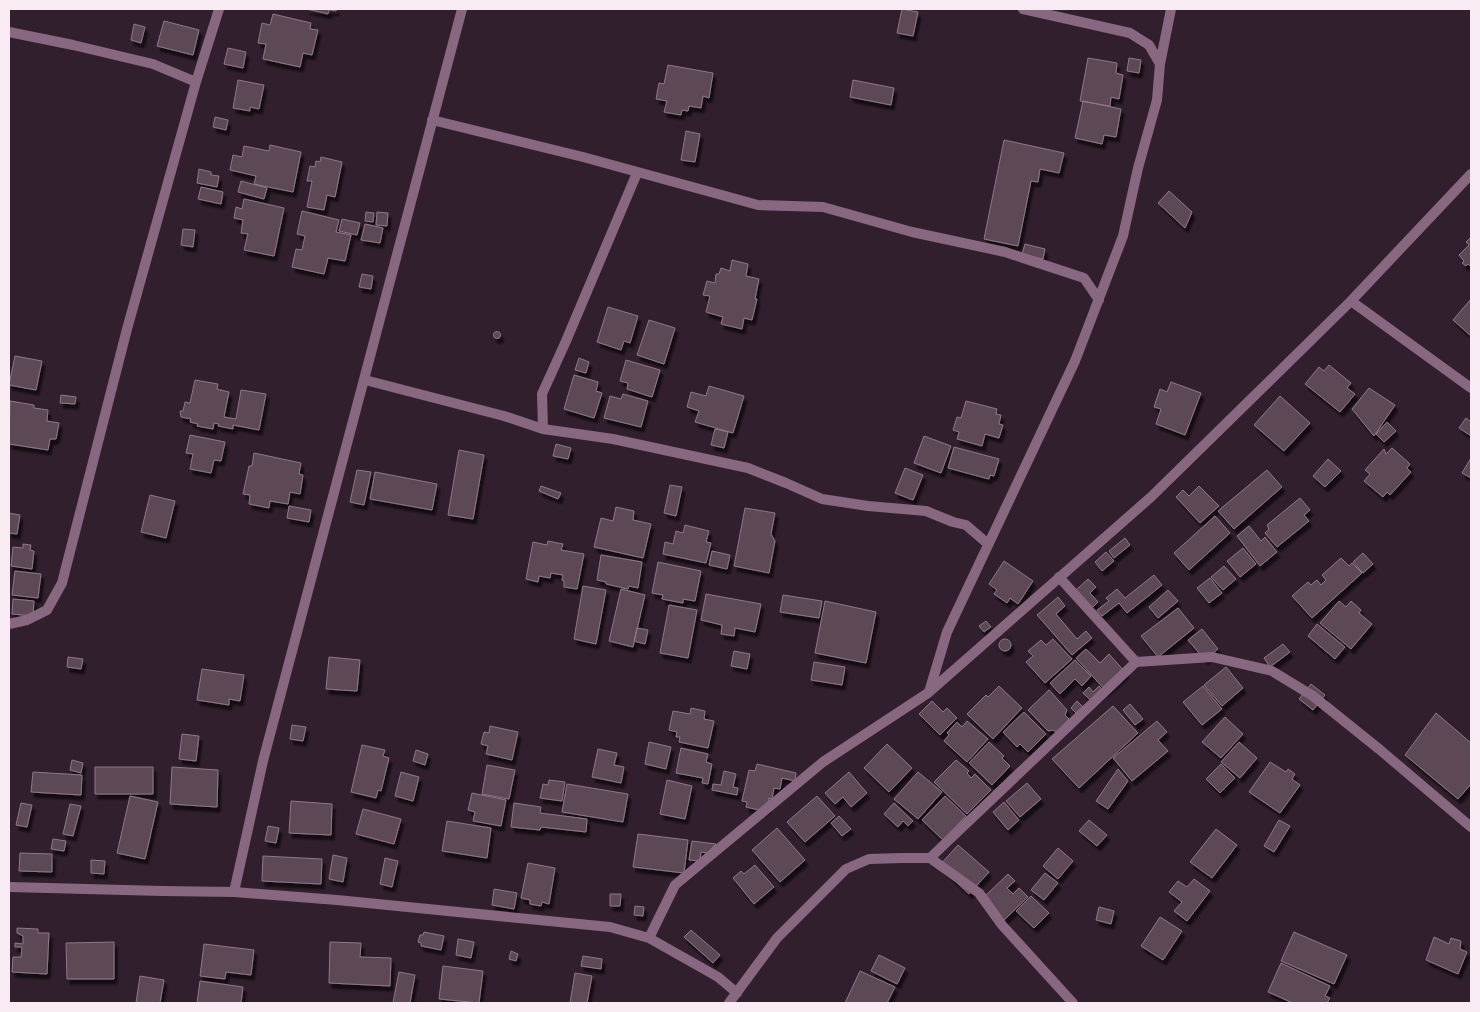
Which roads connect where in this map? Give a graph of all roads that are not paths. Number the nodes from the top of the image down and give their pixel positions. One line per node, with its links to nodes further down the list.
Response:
1 (219, 9): 7 (street)
2 (462, 9): 8 (street)
3 (1023, 9): 6 (street)
4 (1171, 9): 6 (street)
5 (9, 32): 7 (street)
6 (1160, 64): 11 (street)
7 (196, 82): 18 (street)
8 (432, 120): 9 (street); 13 (street)
9 (637, 173): 11 (street); 15 (street)
10 (1471, 174): 12 (street)
11 (1099, 300): 16 (street)
12 (1351, 301): 14 (street); 17 (street)
13 (364, 380): 15 (street); 24 (street)
14 (1471, 388)
15 (543, 430): 16 (street)
16 (988, 544): 20 (street)
17 (1059, 577): 19 (street); 20 (street)
18 (9, 624)
19 (1136, 662): 21 (street); 22 (street)
20 (928, 693): 25 (street)
21 (1471, 827)
22 (930, 858): 26 (street); 28 (street)
23 (9, 886): 24 (street)
24 (234, 892): 25 (street)
25 (649, 938): 26 (street)
26 (737, 993): 27 (street)
27 (729, 1003)
28 (1073, 1003)

